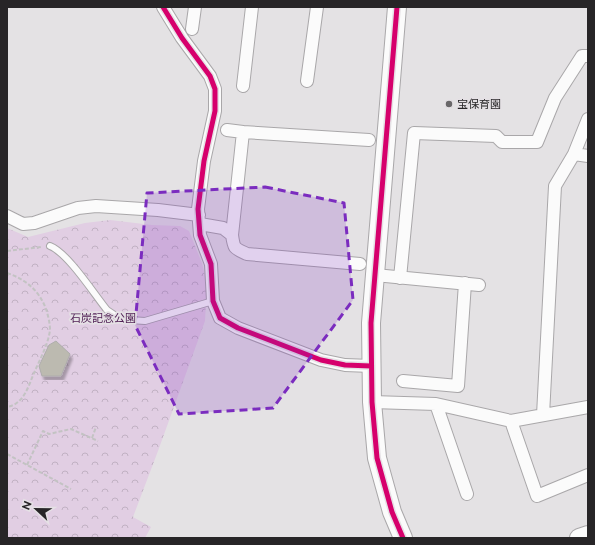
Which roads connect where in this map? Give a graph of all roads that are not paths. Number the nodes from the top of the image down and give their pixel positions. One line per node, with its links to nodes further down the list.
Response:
1 (163, 7): 17 (street)
2 (195, 7): 6 (street)
3 (252, 7): 9 (street)
4 (317, 7): 8 (street)
5 (397, 7): 21 (street)
6 (192, 29)
7 (588, 56): 22 (street)
8 (307, 81)
9 (242, 86)
10 (588, 119): 14 (street)
11 (227, 130): 12 (street)
12 (243, 132): 13 (street); 18 (street)
13 (369, 140)
14 (574, 154): 15 (street); 31 (street)
15 (588, 156)
16 (7, 216): 17 (street)
17 (199, 220): 18 (street); 25 (street)
18 (232, 235): 20 (street)
19 (50, 246): 25 (lane)
20 (360, 264)
21 (375, 275): 22 (street); 26 (street)
22 (400, 278): 23 (street)
23 (465, 283): 24 (street); 27 (street)
24 (479, 285)
25 (213, 301): 26 (street)
26 (371, 366): 28 (street)
27 (403, 381)
28 (372, 402): 29 (street); 36 (street)
29 (436, 404): 32 (street); 34 (street)
30 (588, 407): 31 (street)
31 (543, 415): 32 (street)
32 (511, 421): 33 (street)
33 (588, 475)
34 (467, 494)
35 (588, 535): 37 (street)
36 (403, 538)
37 (579, 538)

